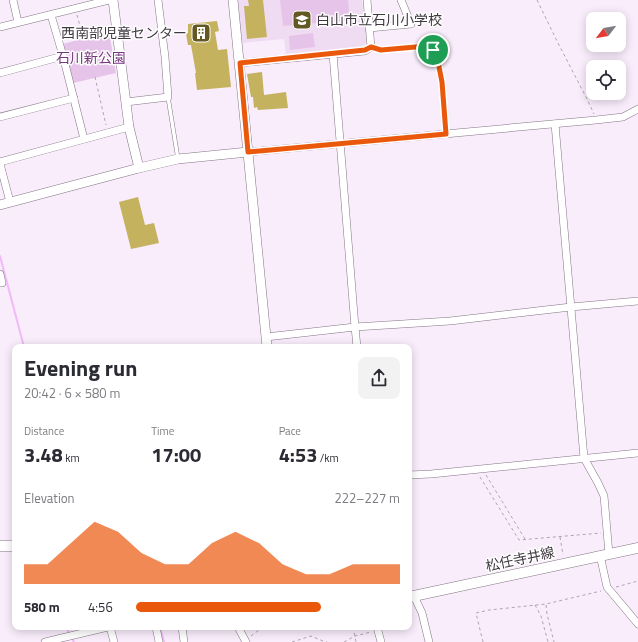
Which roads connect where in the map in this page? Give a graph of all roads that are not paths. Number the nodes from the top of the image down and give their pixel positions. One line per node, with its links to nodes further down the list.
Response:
1 (13, 0): 9 (street)
2 (109, 0): 8 (street)
3 (113, 0): 18 (street)
4 (158, 0): 16 (street)
5 (233, 0): 14 (street)
6 (366, 0): 11 (street)
7 (401, 0): 11 (street)
8 (51, 14): 9 (street); 13 (street)
9 (18, 22): 10 (street)
10 (0, 27)
11 (369, 28): 12 (street)
12 (333, 54): 14 (street); 24 (street)
13 (63, 56): 15 (street); 17 (street)
14 (240, 63): 25 (street)
15 (0, 73)
16 (168, 97): 18 (street); 26 (lane)
17 (74, 98): 20 (street); 23 (street)
18 (126, 102): 22 (street)
19 (638, 109): 21 (street)
20 (0, 117)
21 (555, 124): 24 (street); 34 (street)
22 (129, 127): 23 (street); 28 (street)
23 (84, 139): 27 (street)
24 (340, 144): 25 (street); 35 (street)
25 (248, 152): 26 (street); 36 (street)
26 (178, 159): 28 (street)
27 (0, 163): 29 (street)
28 (139, 168): 29 (street)
29 (10, 202): 30 (street)
30 (0, 205)
31 (0, 274): 32 (street)
32 (0, 283)
33 (638, 301): 34 (street)
34 (571, 307): 35 (street); 40 (street)
35 (355, 327): 36 (street); 38 (street)
36 (266, 337): 37 (street)
37 (267, 344)
38 (357, 344)
39 (638, 453): 40 (street)
40 (584, 458): 41 (street); 45 (street)
41 (412, 475)
42 (0, 546): 43 (main road)
43 (12, 546)
44 (638, 548): 45 (main road, 松任寺井線)
45 (604, 555): 46 (main road, 松任寺井線); 48 (street)
46 (412, 597)
47 (412, 598): 62 (street)
48 (638, 624)
49 (97, 630): 55 (street)
50 (110, 630): 58 (street)
51 (157, 630): 59 (street)
52 (182, 630): 60 (street)
53 (240, 630): 56 (street)
54 (378, 630): 61 (street)
55 (55, 641): 57 (street)
56 (245, 641)
57 (46, 642)
58 (114, 642)
59 (159, 642)
60 (184, 642)
61 (381, 642)
62 (430, 642)

